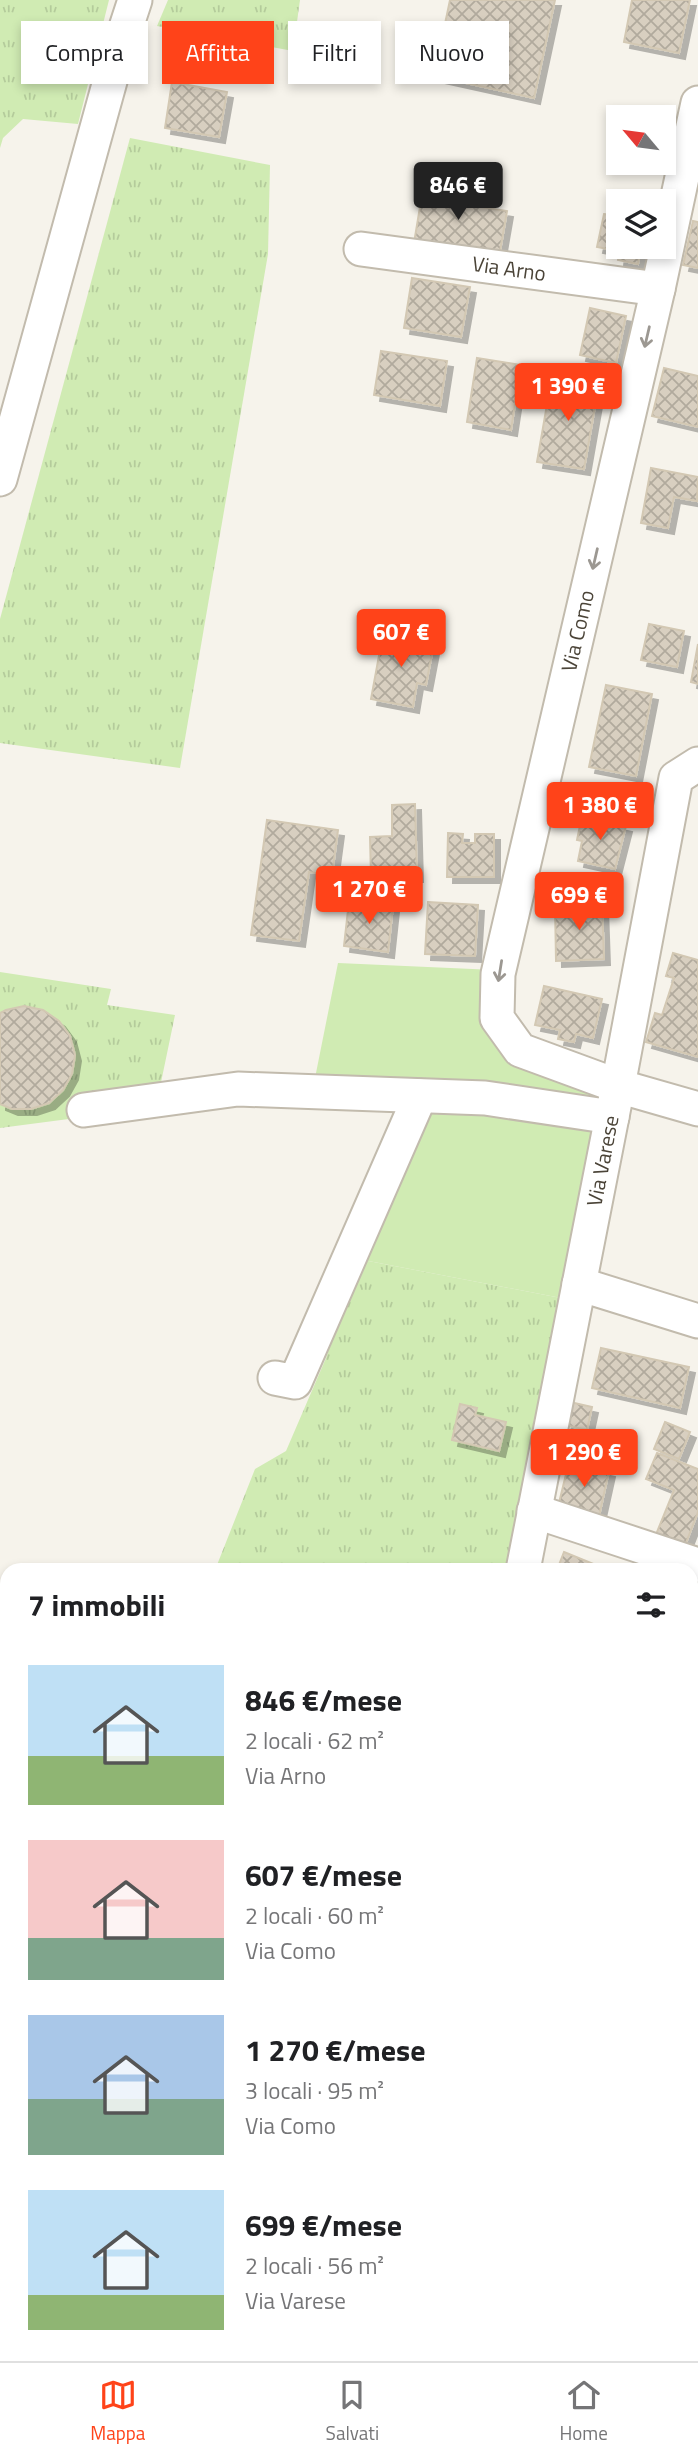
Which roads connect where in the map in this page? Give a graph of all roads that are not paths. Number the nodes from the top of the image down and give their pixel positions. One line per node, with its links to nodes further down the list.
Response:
1 (135, 0): 5 (street)
2 (698, 103): 4 (street, Via Como)
3 (361, 249): 4 (street, Via Arno)
4 (658, 289): 8 (street, Via Como, one-way to 8)
5 (0, 479)
6 (698, 764): 8 (street, Via Varese)
7 (420, 1096): 8 (street); 10 (street); 13 (street)
8 (615, 1102): 9 (street); 11 (street, Via Varese)
9 (698, 1108)
10 (84, 1111)
11 (579, 1284): 12 (street); 14 (street, Via Varese)
12 (698, 1321)
13 (275, 1378)
14 (534, 1511): 15 (street, Via Varese); 16 (street)
15 (524, 1563)
16 (692, 1563)

